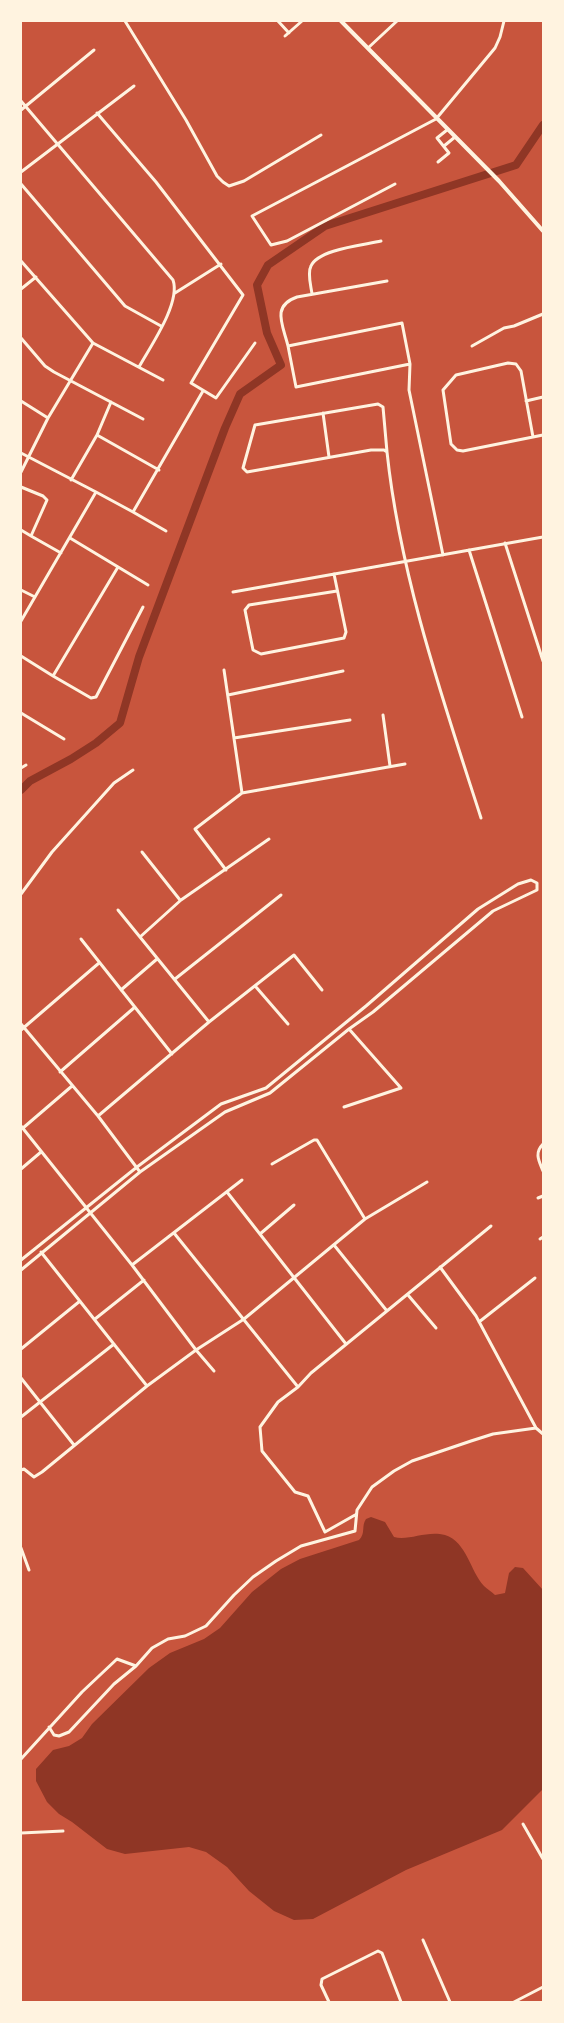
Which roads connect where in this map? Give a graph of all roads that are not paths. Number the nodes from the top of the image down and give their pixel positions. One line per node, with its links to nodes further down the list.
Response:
1 (125, 21): 16 (street)
2 (278, 21): 3 (street)
3 (302, 21)
4 (341, 21): 7 (street)
5 (397, 21): 7 (street)
6 (504, 21): 14 (street)
7 (367, 49): 14 (street)
8 (94, 50): 11 (street)
9 (134, 86): 13 (street)
10 (21, 101): 11 (street)
11 (26, 107): 12 (street); 18 (street)
12 (21, 110)
13 (97, 113): 18 (street); 27 (street)
14 (436, 119): 15 (street); 23 (street)
15 (447, 130): 17 (street); 19 (street)
16 (321, 135)
17 (454, 137): 19 (street); 24 (street)
18 (56, 143): 21 (street); 31 (street)
19 (444, 146): 20 (street)
20 (438, 162)
21 (21, 172)
22 (21, 184): 34 (street)
23 (395, 184)
24 (543, 231)
25 (381, 242): 32 (street)
26 (21, 261): 28 (street)
27 (221, 264): 31 (street); 44 (street)
28 (36, 278): 30 (street); 36 (street)
29 (387, 281): 32 (street)
30 (21, 290)
31 (175, 293): 34 (street)
32 (312, 294): 38 (street)
33 (543, 314): 39 (street)
34 (161, 326): 41 (street)
35 (21, 338): 42 (street)
36 (93, 343): 41 (street); 42 (street)
37 (255, 343): 44 (street)
38 (288, 346): 40 (street); 40 (street)
39 (472, 346)
40 (410, 364): 73 (street)
41 (139, 367): 43 (street)
42 (71, 380): 48 (street); 50 (street)
43 (163, 380)
44 (203, 391): 59 (street)
45 (543, 397): 47 (street)
46 (21, 401): 50 (street)
47 (526, 401): 54 (street); 54 (street)
48 (111, 402): 51 (street); 52 (street)
49 (323, 413): 55 (street); 58 (street); 58 (street)
50 (48, 417): 57 (street)
51 (144, 419)
52 (97, 435): 59 (street); 61 (street)
53 (543, 435): 54 (street)
54 (533, 437)
55 (387, 452): 58 (street); 74 (street)
56 (21, 453): 57 (street)
57 (28, 458): 60 (street); 61 (street)
58 (329, 458)
59 (159, 470): 64 (street)
60 (21, 472)
61 (71, 480): 63 (street)
62 (21, 487): 67 (street)
63 (96, 492): 64 (street); 69 (street)
64 (133, 512): 66 (street)
65 (21, 530): 67 (street)
66 (166, 531)
67 (31, 536): 72 (street)
68 (543, 537): 70 (street)
69 (70, 538): 72 (street); 75 (street)
70 (505, 543): 71 (street); 85 (street)
71 (470, 550): 73 (street); 92 (street)
72 (61, 553): 81 (street)
73 (443, 555): 74 (street)
74 (406, 561): 76 (street); 102 (street)
75 (118, 567): 77 (street); 88 (street)
76 (334, 574): 79 (street); 80 (street)
77 (148, 585)
78 (21, 590): 81 (street)
79 (337, 591): 79 (street)
80 (233, 592)
81 (35, 597): 83 (street)
82 (142, 607): 88 (street)
83 (21, 621)
84 (21, 656): 88 (street)
85 (543, 661)
86 (224, 670): 89 (street)
87 (343, 671): 89 (street)
88 (53, 676)
89 (228, 694): 94 (street)
90 (21, 713): 95 (street)
91 (384, 715): 98 (street)
92 (522, 717)
93 (350, 720): 94 (street)
94 (234, 738): 101 (street)
95 (64, 739)
96 (405, 764): 98 (street)
97 (26, 765): 99 (street)
98 (390, 766): 101 (street)
99 (21, 768)
100 (133, 770): 106 (street)
101 (242, 793): 105 (street)
102 (481, 818)
103 (269, 839): 105 (street)
104 (142, 852): 108 (street)
105 (226, 870): 108 (street)
106 (21, 894)
107 (281, 895): 114 (street)
108 (181, 900): 110 (street)
109 (118, 910): 110 (street)
110 (140, 937): 112 (street)
111 (81, 939): 113 (street)
112 (157, 959): 114 (street); 116 (street)
113 (99, 963): 116 (street); 121 (street)
114 (175, 979): 119 (street)
115 (256, 987): 117 (street); 119 (street); 120 (street)
116 (121, 990): 118 (street)
117 (322, 990)
118 (135, 1007): 123 (street); 124 (street)
119 (209, 1022): 123 (street)
120 (288, 1024)
121 (22, 1027): 124 (street)
122 (349, 1029): 126 (street); 127 (street); 128 (street)
123 (172, 1054): 129 (street)
124 (60, 1072): 125 (street)
125 (72, 1086): 129 (street); 130 (street)
126 (225, 1102): 128 (street); 134 (street)
127 (344, 1107)
128 (227, 1111): 136 (street)
129 (98, 1116): 134 (street)
130 (22, 1127): 132 (street)
131 (543, 1144): 137 (street)
132 (41, 1152): 135 (street); 144 (street)
133 (272, 1164): 146 (street)
134 (136, 1167): 136 (street); 144 (street)
135 (21, 1169)
136 (140, 1172): 145 (street)
137 (543, 1172)
138 (242, 1180): 140 (street)
139 (427, 1182): 146 (street)
140 (227, 1192): 148 (street); 149 (street)
141 (543, 1196): 142 (street)
142 (538, 1198)
143 (294, 1205): 149 (street)
144 (86, 1207): 145 (street); 152 (street)
145 (90, 1212): 151 (street); 153 (street)
146 (365, 1219): 150 (street)
147 (490, 1226): 154 (street)
148 (174, 1233): 153 (street); 163 (street)
149 (260, 1234): 157 (street)
150 (334, 1245): 157 (street); 161 (street)
151 (41, 1252): 155 (street); 160 (street)
152 (21, 1260)
153 (132, 1265): 158 (street)
154 (440, 1267): 159 (street); 164 (street)
155 (21, 1270)
156 (535, 1278): 164 (street)
157 (295, 1279): 163 (street); 167 (street)
158 (144, 1280): 162 (street); 169 (street)
159 (408, 1294): 161 (street); 165 (street)
160 (81, 1301): 162 (street); 168 (street)
161 (387, 1311): 167 (street)
162 (95, 1319): 166 (street)
163 (244, 1319): 169 (street); 173 (street)
164 (479, 1322): 176 (street)
165 (435, 1328)
166 (114, 1344): 172 (street); 174 (street)
167 (346, 1344): 173 (street)
168 (21, 1349)
169 (196, 1350): 170 (street); 172 (street)
170 (214, 1371)
171 (21, 1378): 174 (street)
172 (147, 1386): 178 (street)
173 (298, 1387): 180 (street)
174 (40, 1402): 175 (street); 178 (street)
175 (21, 1417)
176 (536, 1428): 177 (street); 180 (street)
177 (543, 1434)
178 (74, 1445): 179 (street)
179 (21, 1470)
180 (356, 1514): 183 (street)
181 (21, 1548): 182 (street)
182 (29, 1570)
183 (136, 1666): 184 (street); 184 (street)
184 (49, 1727): 185 (street)
185 (21, 1759)
186 (523, 1824): 189 (street)
187 (63, 1831): 188 (street)
188 (21, 1833)
189 (543, 1859)
190 (423, 1940): 194 (street)
191 (543, 1987): 195 (street)
192 (329, 2002): 193 (street)
193 (401, 2002)
194 (450, 2002)
195 (514, 2002)

